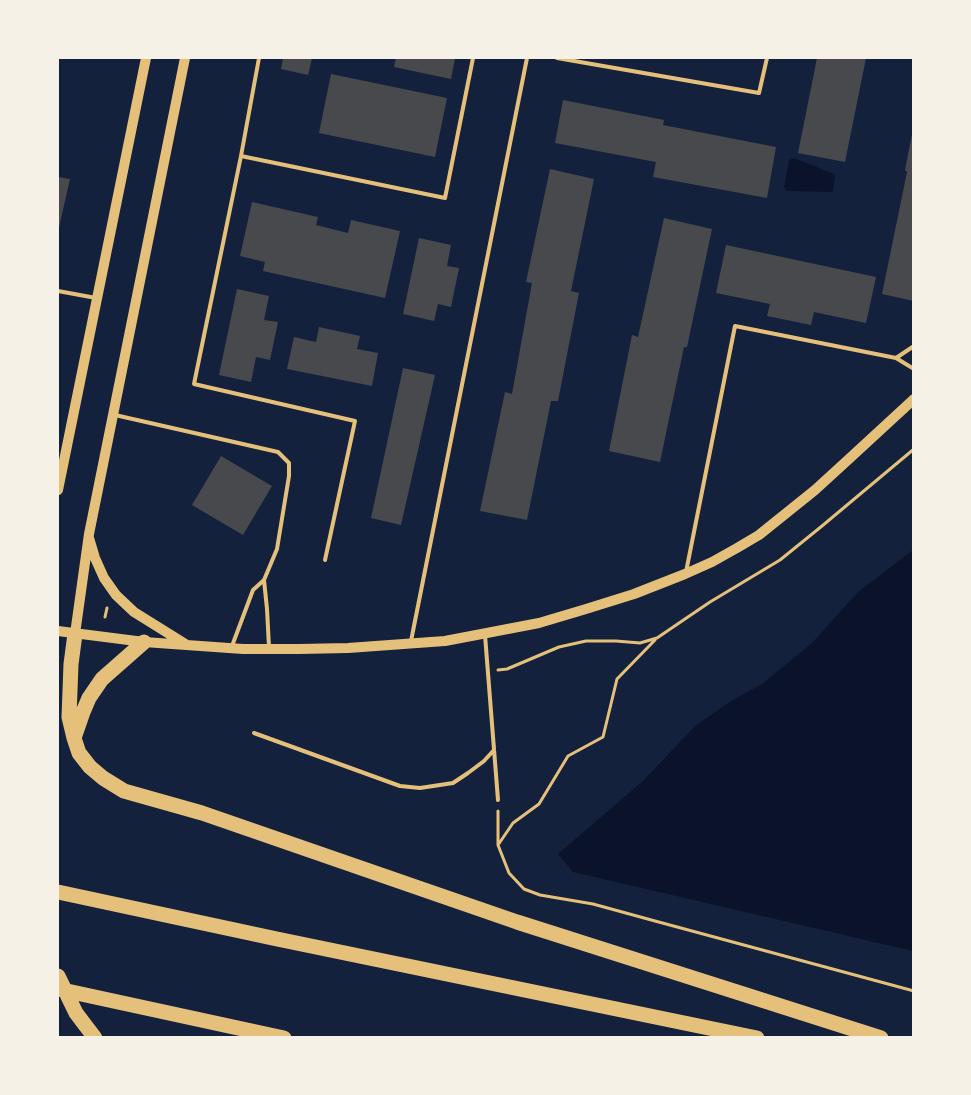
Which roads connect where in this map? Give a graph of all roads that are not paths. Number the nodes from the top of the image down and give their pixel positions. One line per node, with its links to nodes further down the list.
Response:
1 (146, 58): 10 (main road)
2 (185, 58): 15 (main road)
3 (259, 58): 8 (lane)
4 (473, 58): 8 (lane)
5 (527, 58): 26 (lane)
6 (557, 58): 7 (lane)
7 (767, 58)
8 (241, 156): 19 (lane)
9 (58, 291): 10 (lane)
10 (96, 298): 16 (main road)
11 (914, 346): 12 (lane)
12 (896, 358): 13 (lane); 20 (lane)
13 (914, 369)
14 (914, 399): 20 (main road)
15 (112, 415): 18 (main road); 21 (lane)
16 (60, 460): 17 (main road)
17 (58, 490)
18 (89, 534): 23 (main road); 27 (main road)
19 (325, 560)
20 (685, 574): 24 (main road)
21 (264, 580): 28 (lane); 29 (lane)
22 (58, 631): 23 (main road)
23 (75, 634): 25 (main road); 31 (highway)
24 (485, 634): 26 (main road); 32 (lane)
25 (144, 642): 27 (main road); 31 (highway)
26 (410, 644): 29 (main road)
27 (188, 645): 28 (main road)
28 (231, 648): 29 (main road)
29 (269, 649)
30 (254, 733): 32 (lane)
31 (74, 738): 40 (highway)
32 (494, 750): 33 (lane)
33 (498, 800)
34 (58, 892): 39 (highway)
35 (58, 976): 37 (highway)
36 (58, 989): 38 (highway)
37 (95, 1038)
38 (284, 1038)
39 (757, 1038)
40 (881, 1038)

